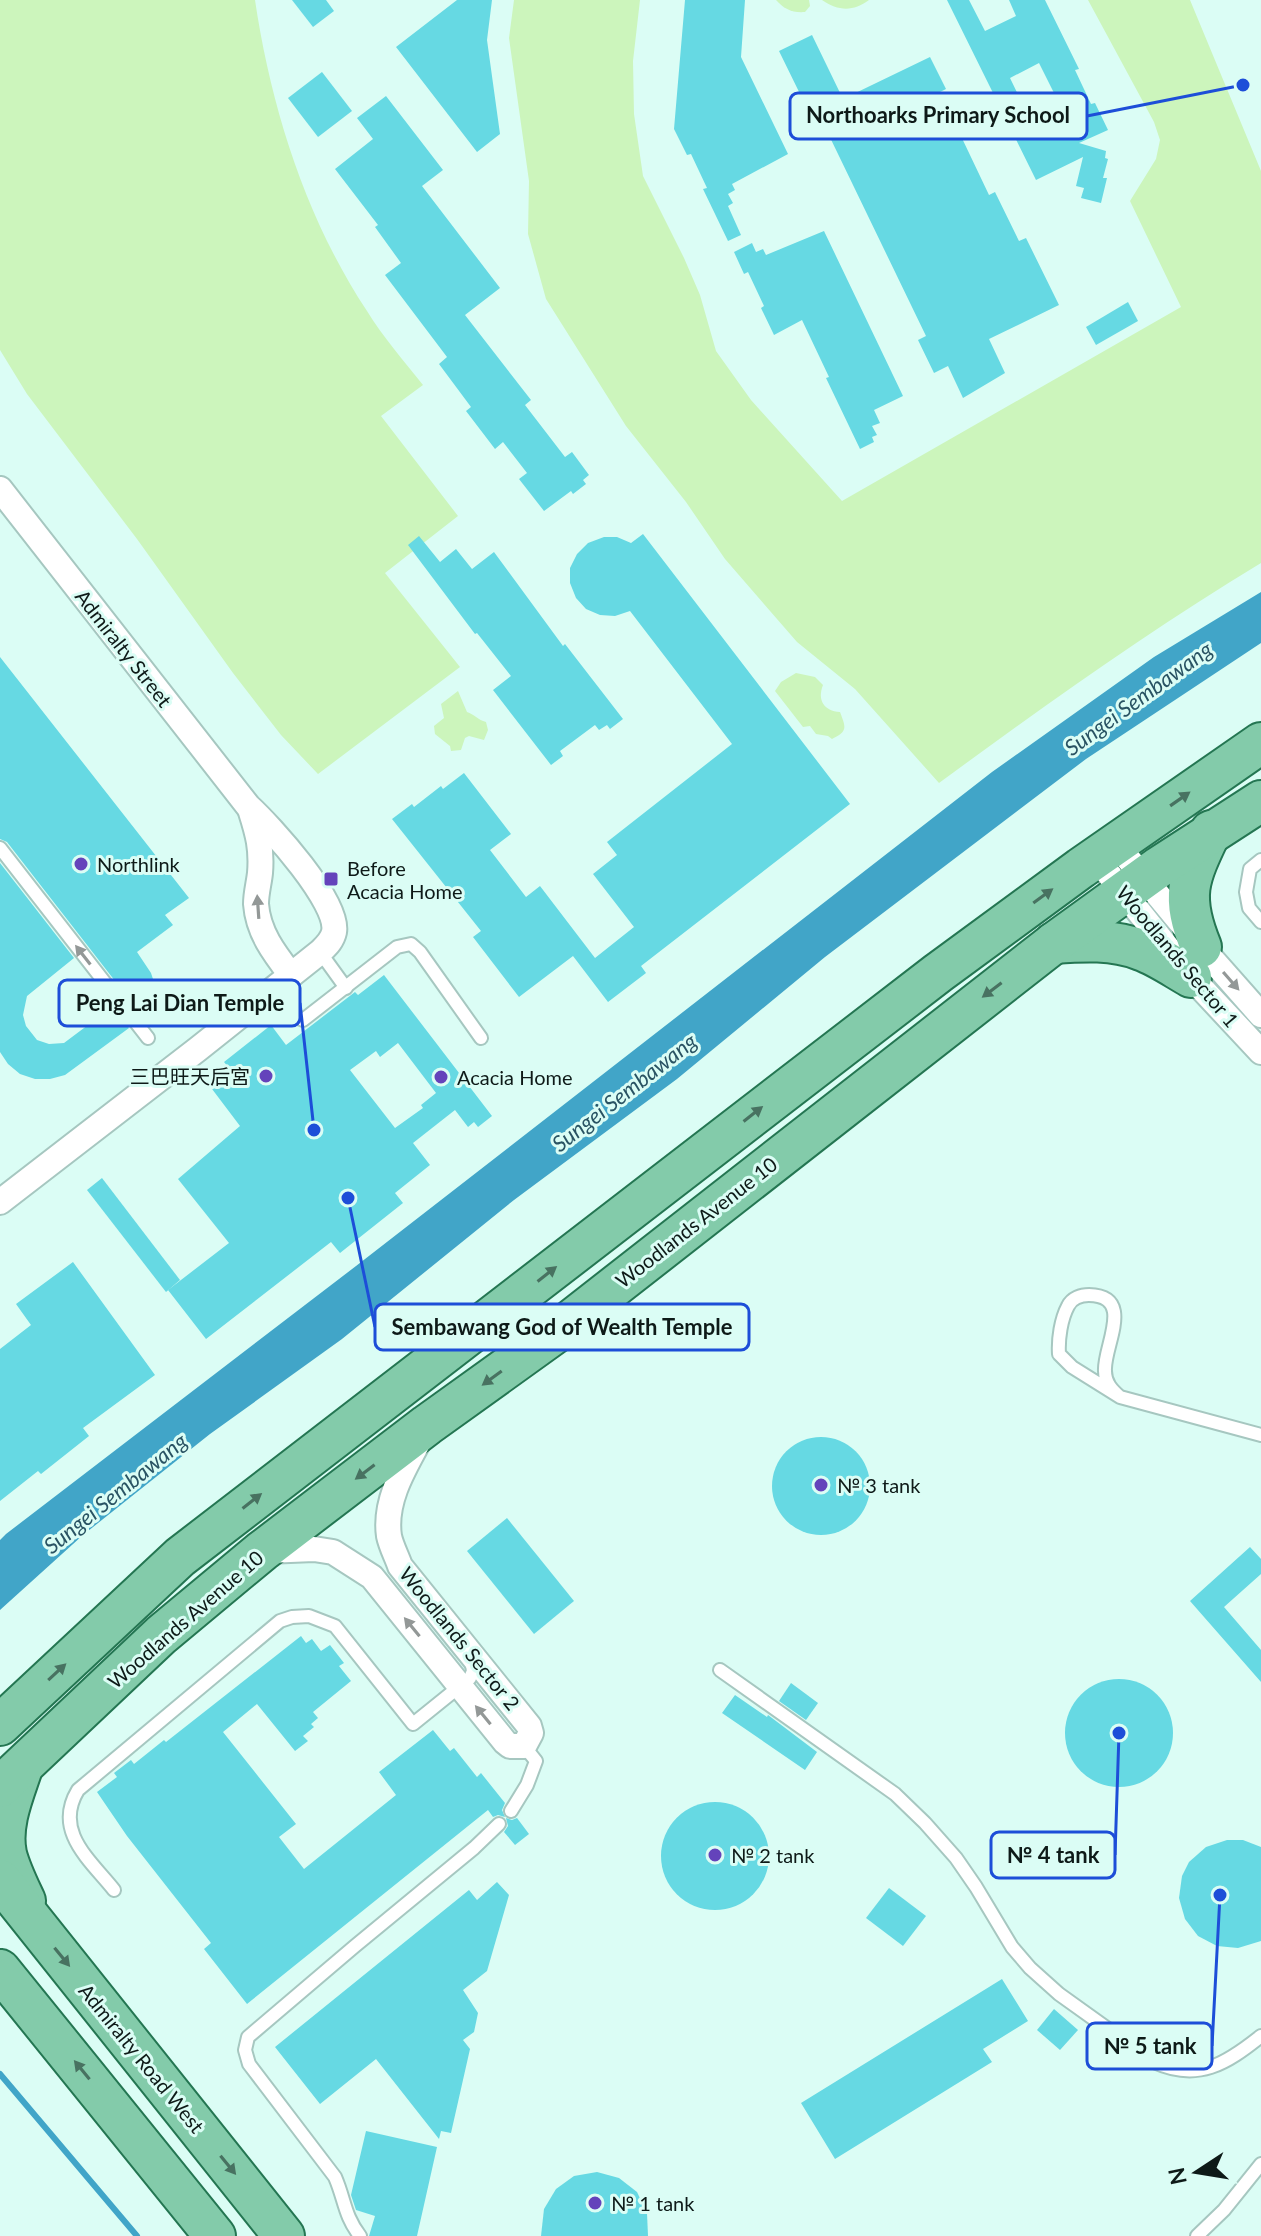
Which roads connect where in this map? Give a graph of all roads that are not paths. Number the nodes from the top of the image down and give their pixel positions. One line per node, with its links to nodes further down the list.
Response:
1 (0, 489): 4 (street, Admiralty Street)
2 (1261, 743): 7 (main road, one-way to 2)
3 (1261, 801): 5 (main road, Woodlands Avenue 10)
4 (248, 806): 12 (street, Admiralty Street); 14 (street, Admiralty Street, one-way to 4)
5 (1211, 831): 9 (main road, Woodlands Avenue 10); 13 (main road)
6 (0, 848): 17 (lane, one-way to 6)
7 (1106, 851): 9 (street, Woodlands Sector 1); 28 (main road, one-way to 7)
8 (1261, 860): 10 (lane)
9 (1133, 886): 11 (main road, Woodlands Avenue 10); 13 (street, Woodlands Sector 1)
10 (1261, 922)
11 (1054, 943): 13 (main road); 22 (main road, Woodlands Avenue 10, one-way to 22)
12 (320, 952): 14 (street); 15 (lane)
13 (1196, 962): 16 (street, Woodlands Sector 1, one-way to 16); 19 (street, Woodlands Sector 1)
14 (282, 982): 15 (lane); 20 (street)
15 (346, 988): 18 (lane)
16 (1261, 1015)
17 (148, 1038)
18 (481, 1038)
19 (1261, 1052)
20 (0, 1202)
21 (1120, 1397): 21 (lane); 23 (lane)
22 (427, 1425): 24 (main road, Woodlands Avenue 10, one-way to 24); 25 (street, Woodlands Sector 2)
23 (1261, 1435)
24 (262, 1551): 27 (street, Woodlands Sector 2, one-way to 24); 30 (main road, Woodlands Avenue 10)
25 (470, 1652): 27 (lane); 29 (street, Woodlands Sector 2)
26 (720, 1670): 37 (lane)
27 (461, 1687): 29 (street, Woodlands Sector 2, one-way to 27); 34 (lane)
28 (0, 1725)
29 (524, 1746): 31 (lane)
30 (11, 1778): 35 (main road)
31 (511, 1811)
32 (499, 1824): 41 (lane)
33 (0, 1880): 35 (main road, Admiralty Road West)
34 (114, 1890)
35 (32, 1920): 40 (main road, Admiralty Road West, one-way to 40)
36 (0, 1970): 39 (main road, one-way to 36)
37 (1261, 2036)
38 (1261, 2164): 42 (lane)
39 (215, 2236)
40 (284, 2236)
41 (360, 2236)
42 (1197, 2236)

